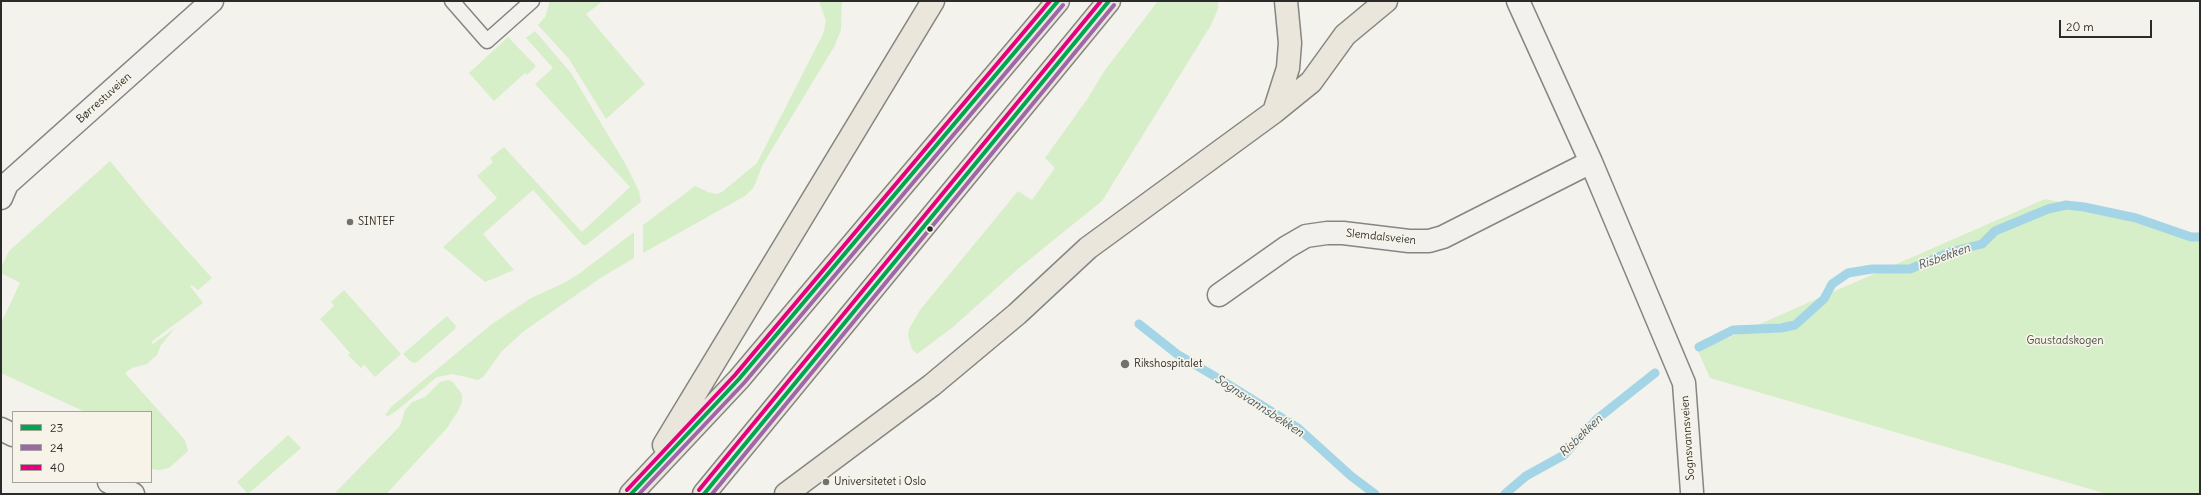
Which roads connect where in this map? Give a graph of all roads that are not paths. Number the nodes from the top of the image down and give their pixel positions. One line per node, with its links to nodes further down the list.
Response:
1 (212, 1): 12 (street, Børrestuveien)
2 (452, 1): 3 (lane)
3 (532, 1)
4 (933, 1): 17 (highway)
5 (1058, 1): 17 (highway)
6 (1109, 1): 20 (highway)
7 (1286, 1): 10 (highway)
8 (1386, 1): 10 (highway)
9 (1518, 1): 11 (street)
10 (1274, 112): 21 (highway)
11 (1591, 162): 13 (street, Slemdalsveien); 18 (street, Sognsvannsveien)
12 (1, 198)
13 (1219, 295)
14 (1, 429): 15 (street)
15 (12, 434)
16 (111, 483): 19 (street)
17 (636, 488)
18 (1692, 492)
19 (133, 494)
20 (704, 494)
21 (786, 494)

